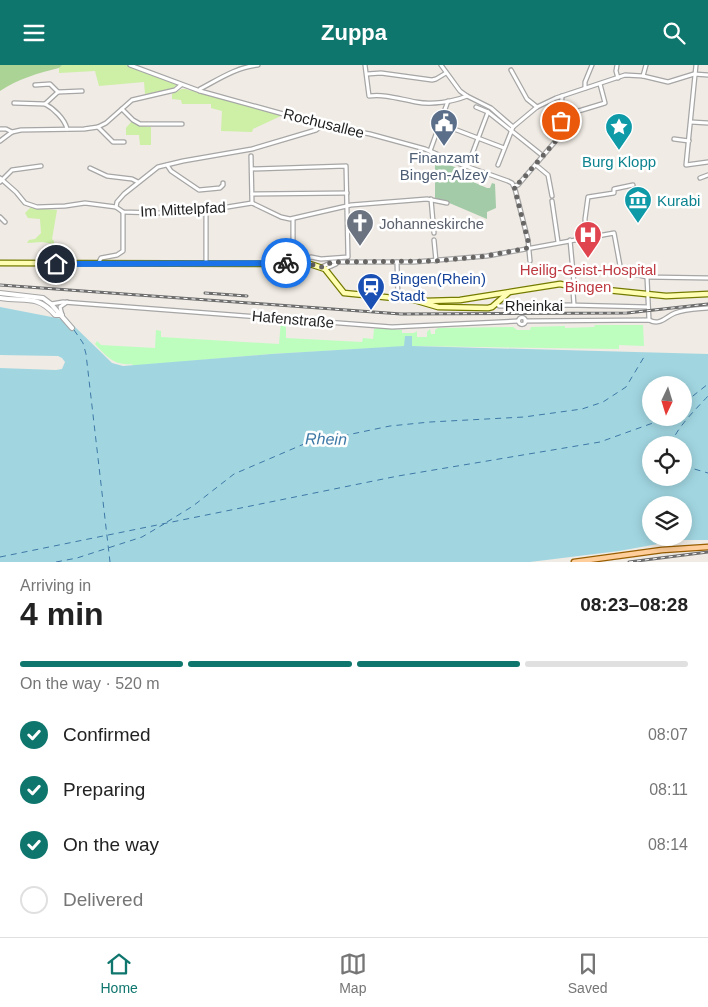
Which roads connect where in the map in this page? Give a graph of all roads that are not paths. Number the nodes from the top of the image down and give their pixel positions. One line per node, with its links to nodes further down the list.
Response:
1 (130, 65): 18 (street, Rochusallee)
2 (258, 65): 21 (street)
3 (365, 65): 12 (street)
4 (441, 65): 10 (street)
5 (592, 65): 19 (street)
6 (617, 65): 15 (street)
7 (646, 65): 14 (street)
8 (696, 65): 11 (street)
9 (511, 70): 29 (street)
10 (446, 73): 12 (street); 23 (street)
11 (694, 74): 13 (street); 14 (street); 33 (street)
12 (366, 75): 25 (street)
13 (708, 75)
14 (643, 76): 15 (street)
15 (618, 78): 16 (street)
16 (600, 84): 19 (street); 32 (street)
17 (35, 85): 22 (street)
18 (181, 85): 21 (street, Rochusallee); 30 (street)
19 (585, 88): 24 (street)
20 (82, 91): 22 (street)
21 (200, 91): 37 (street, Rochusallee)
22 (58, 92): 27 (street)
23 (467, 96): 25 (street); 39 (street)
24 (562, 96): 29 (street); 32 (street)
25 (448, 101): 36 (street)
26 (14, 103): 27 (street)
27 (45, 104): 41 (street)
28 (476, 107): 31 (street)
29 (536, 107): 39 (street)
30 (122, 109): 35 (street); 38 (street)
31 (488, 112): 39 (street); 43 (street)
32 (562, 116): 50 (street)
33 (691, 122): 34 (street); 46 (street)
34 (708, 123)
35 (182, 124)
36 (440, 124): 43 (street); 49 (street)
37 (323, 125): 49 (street, Rochusallee); 53 (street)
38 (98, 127): 41 (street); 47 (street)
39 (512, 128): 48 (street); 50 (street)
40 (0, 129): 42 (street)
41 (67, 129): 42 (street)
42 (12, 132): 45 (street)
43 (478, 138): 48 (street); 54 (street)
44 (674, 139): 46 (street)
45 (0, 141)
46 (689, 141): 52 (street)
47 (124, 143)
48 (504, 148): 55 (street)
49 (430, 151): 54 (street, Rochusallee)
50 (543, 155): 56 (street)
51 (251, 156): 59 (street)
52 (708, 162)
53 (167, 164): 63 (street); 64 (street)
54 (468, 165): 66 (street, Rochusallee)
55 (498, 165)
56 (536, 165): 66 (street); 83 (street)
57 (41, 166): 62 (street)
58 (90, 168): 63 (street)
59 (252, 169): 67 (street); 68 (street)
60 (708, 175): 61 (street)
61 (700, 178)
62 (1, 180): 73 (street, Im Mittelpfad)
63 (138, 182): 73 (street)
64 (223, 183)
65 (633, 185): 80 (street)
66 (514, 186): 84 (street)
67 (347, 193): 68 (street); 72 (street)
68 (252, 194): 70 (street)
69 (431, 199): 71 (street); 72 (street); 79 (street)
70 (252, 203): 74 (street, Im Mittelpfad); 77 (street)
71 (447, 203)
72 (347, 205): 77 (street); 91 (street)
73 (116, 207): 74 (street, Im Mittelpfad)
74 (123, 212): 93 (street)
75 (206, 213): 89 (street)
76 (0, 217): 78 (street)
77 (293, 219): 90 (street)
78 (5, 222)
79 (434, 233)
80 (586, 237): 82 (street); 97 (street)
81 (434, 240): 85 (street)
82 (570, 240): 83 (street); 99 (street, Rheinkai)
83 (558, 242): 84 (street)
84 (528, 248): 85 (street); 86 (street)
85 (436, 261): 87 (street)
86 (530, 261)
87 (397, 262): 92 (street); 106 (street)
88 (0, 263): 93 (main road)
89 (206, 263): 90 (main road); 93 (main road)
90 (293, 263): 91 (main road)
91 (306, 263): 95 (main road)
92 (340, 263): 94 (street); 95 (street)
93 (98, 264)
94 (333, 265): 95 (street); 96 (street)
95 (324, 268): 96 (main road)
96 (331, 277): 106 (main road)
97 (647, 277): 98 (street); 103 (street)
98 (708, 278)
99 (574, 287): 101 (main road); 103 (main road); 111 (street, Rheinkai)
100 (0, 293): 109 (street, Hafenstraße)
101 (508, 293): 104 (main road); 108 (main road)
102 (708, 293): 103 (main road)
103 (647, 294): 112 (street)
104 (490, 296): 108 (main road); 110 (main road)
105 (0, 298): 114 (street)
106 (398, 299): 110 (main road)
107 (67, 302): 109 (street, Hafenstraße); 114 (street); 115 (street, Hafenstraße)
108 (496, 303): 110 (main road); 111 (street, Rheinkai)
109 (51, 304): 114 (street, Hafenstraße)
110 (437, 305)
111 (574, 305): 112 (street, Rheinkai)
112 (648, 307): 115 (street)
113 (708, 308): 115 (street)
114 (62, 315): 116 (street, Hafenstraße)
115 (649, 320)
116 (72, 328)
117 (708, 547): 118 (main road)
118 (574, 562)

